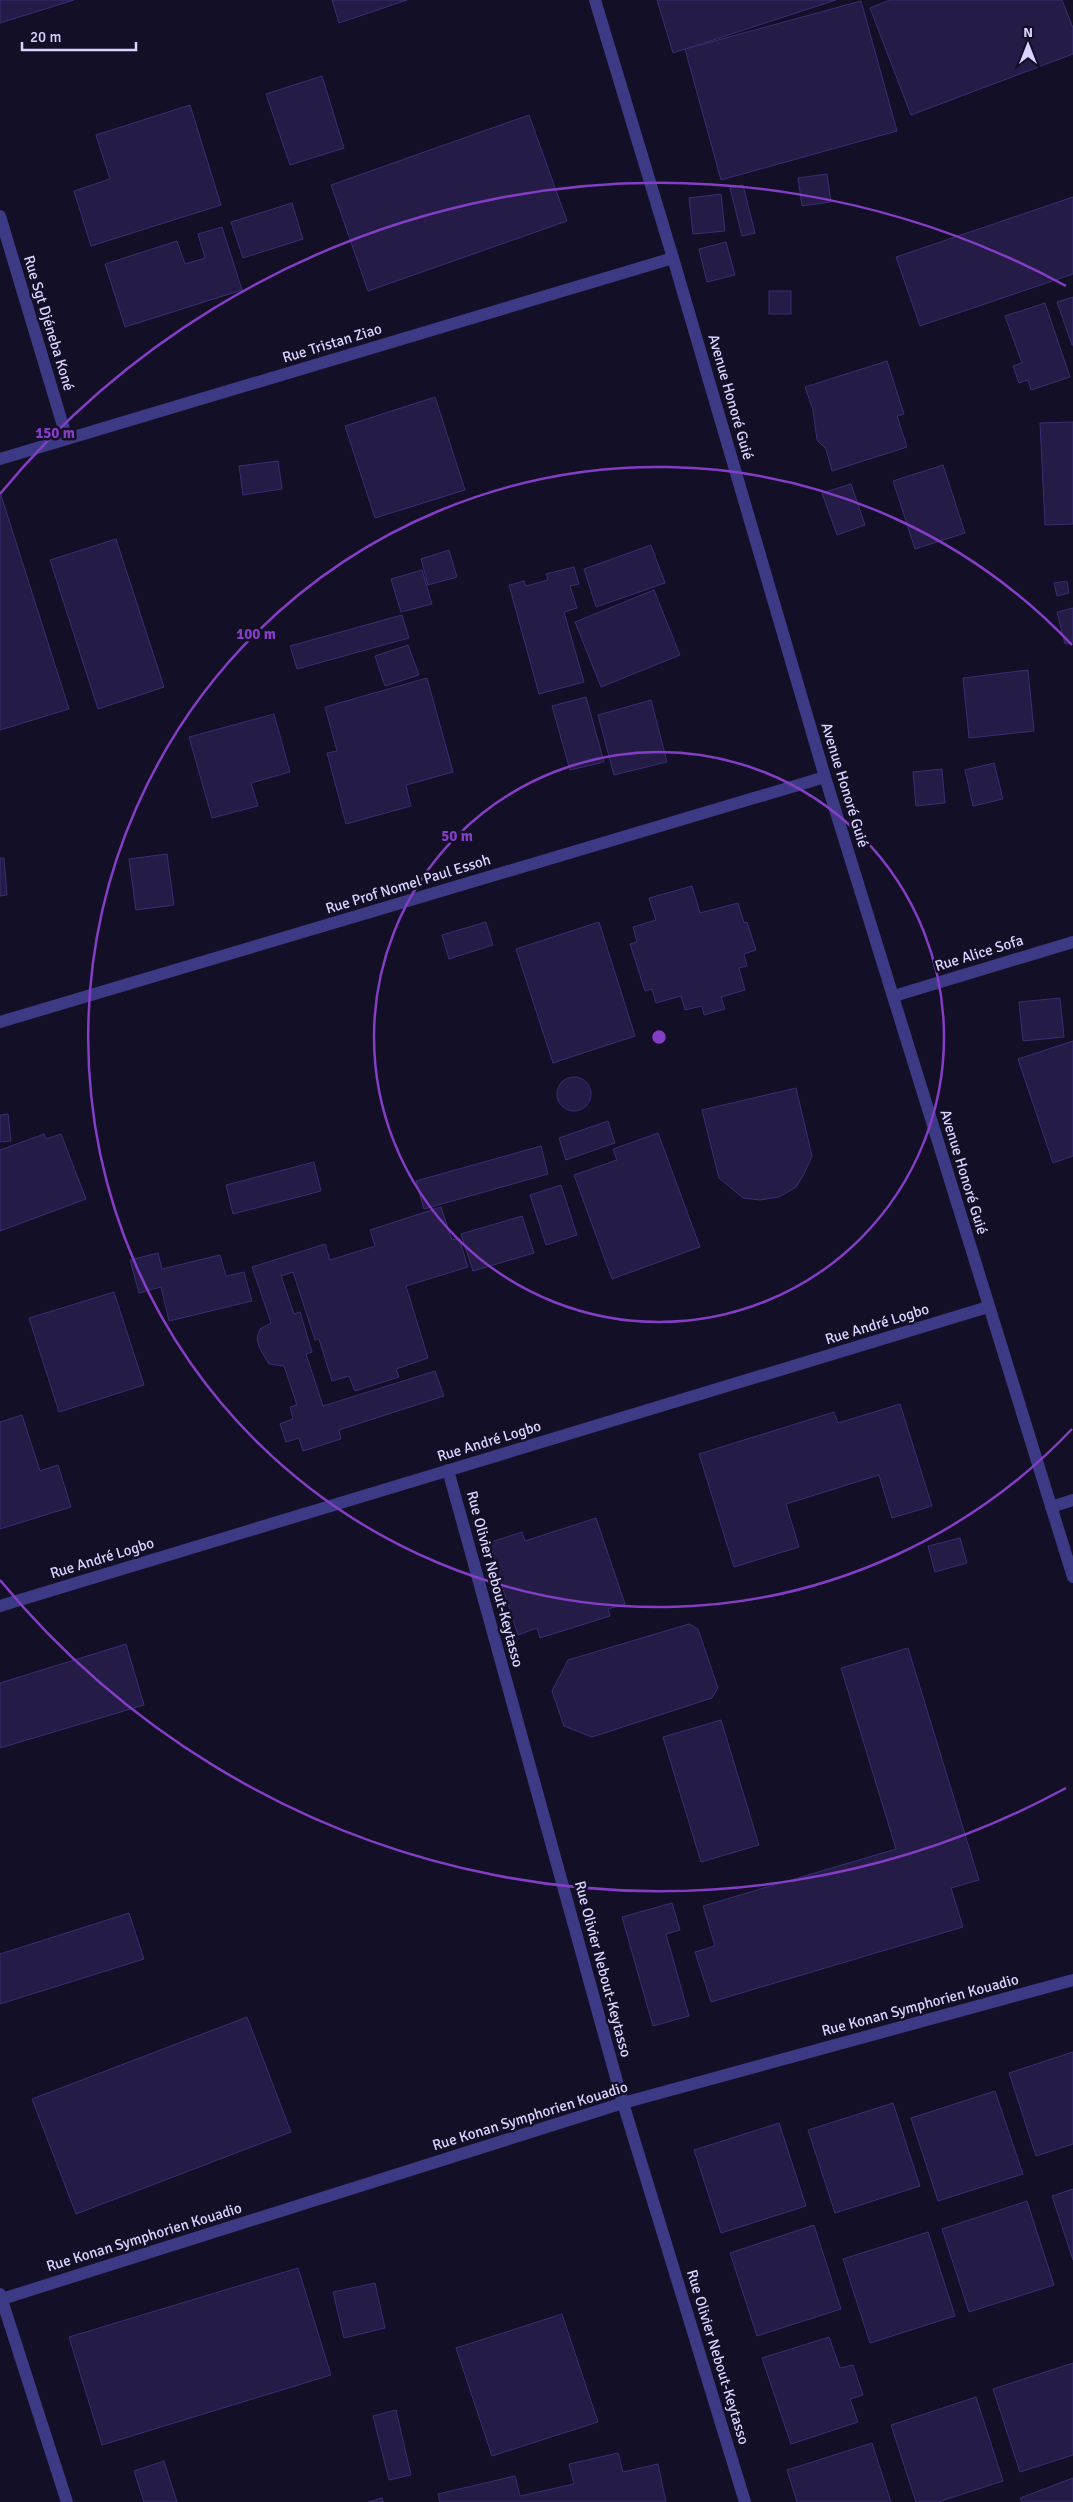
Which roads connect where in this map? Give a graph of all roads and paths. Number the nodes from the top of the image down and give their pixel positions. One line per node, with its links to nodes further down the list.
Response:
1 (595, 0): 3 (street, Avenue Honoré Guié)
2 (0, 216): 4 (street, Rue Sgt Djéneba Koné)
3 (673, 258): 4 (street, Rue Tristan Ziao); 6 (street, Avenue Honoré Guié)
4 (67, 439): 5 (street, Rue Tristan Ziao)
5 (0, 459)
6 (825, 777): 8 (street, Avenue Honoré Guié); 9 (street, Rue Prof Nomel Paul Essoh)
7 (1073, 942): 8 (street, Rue Alice Sofa)
8 (894, 996): 10 (street, Avenue Honoré Guié)
9 (0, 1022)
10 (988, 1307): 11 (street, Rue André Logbo); 13 (street, Avenue Honoré Guié)
11 (448, 1470): 15 (street, Rue André Logbo); 17 (street, Rue Olivier Nebout-Keytasso)
12 (1073, 1500): 13 (street)
13 (1051, 1507): 14 (street, Avenue Honoré Guié)
14 (1073, 1577)
15 (0, 1606)
16 (1073, 1980): 17 (street, Rue Konan Symphorien Kouadio)
17 (624, 2103): 18 (street, Rue Konan Symphorien Kouadio); 20 (street, Rue Olivier Nebout-Keytasso)
18 (1, 2297): 19 (street)
19 (67, 2502)
20 (745, 2502)

